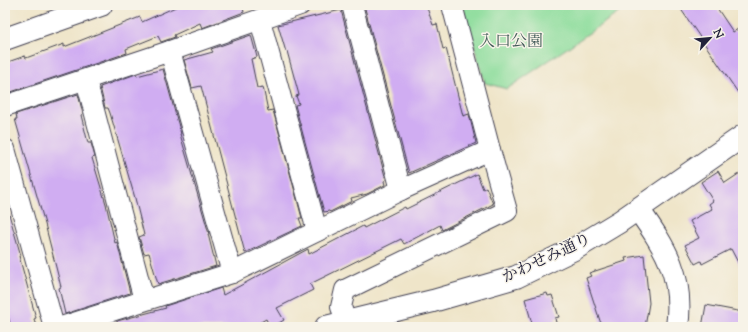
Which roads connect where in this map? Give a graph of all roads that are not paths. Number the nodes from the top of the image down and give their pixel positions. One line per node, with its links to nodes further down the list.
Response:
1 (101, 5): 6 (street)
2 (300, 5): 5 (street)
3 (352, 5): 13 (street)
4 (452, 5): 12 (street)
5 (260, 20): 7 (street); 15 (street)
6 (5, 39)
7 (170, 51): 8 (street); 16 (street)
8 (86, 80): 9 (street); 17 (street)
9 (5, 106)
10 (743, 136): 14 (street, かわせみ通り)
11 (5, 149): 19 (street)
12 (490, 150): 13 (street); 18 (street)
13 (401, 190): 15 (street)
14 (638, 209): 18 (street, かわせみ通り); 21 (street)
15 (316, 232): 16 (street)
16 (232, 273): 17 (street)
17 (144, 300): 20 (street)
18 (336, 324)
19 (54, 327)
20 (61, 327)
21 (678, 327)

